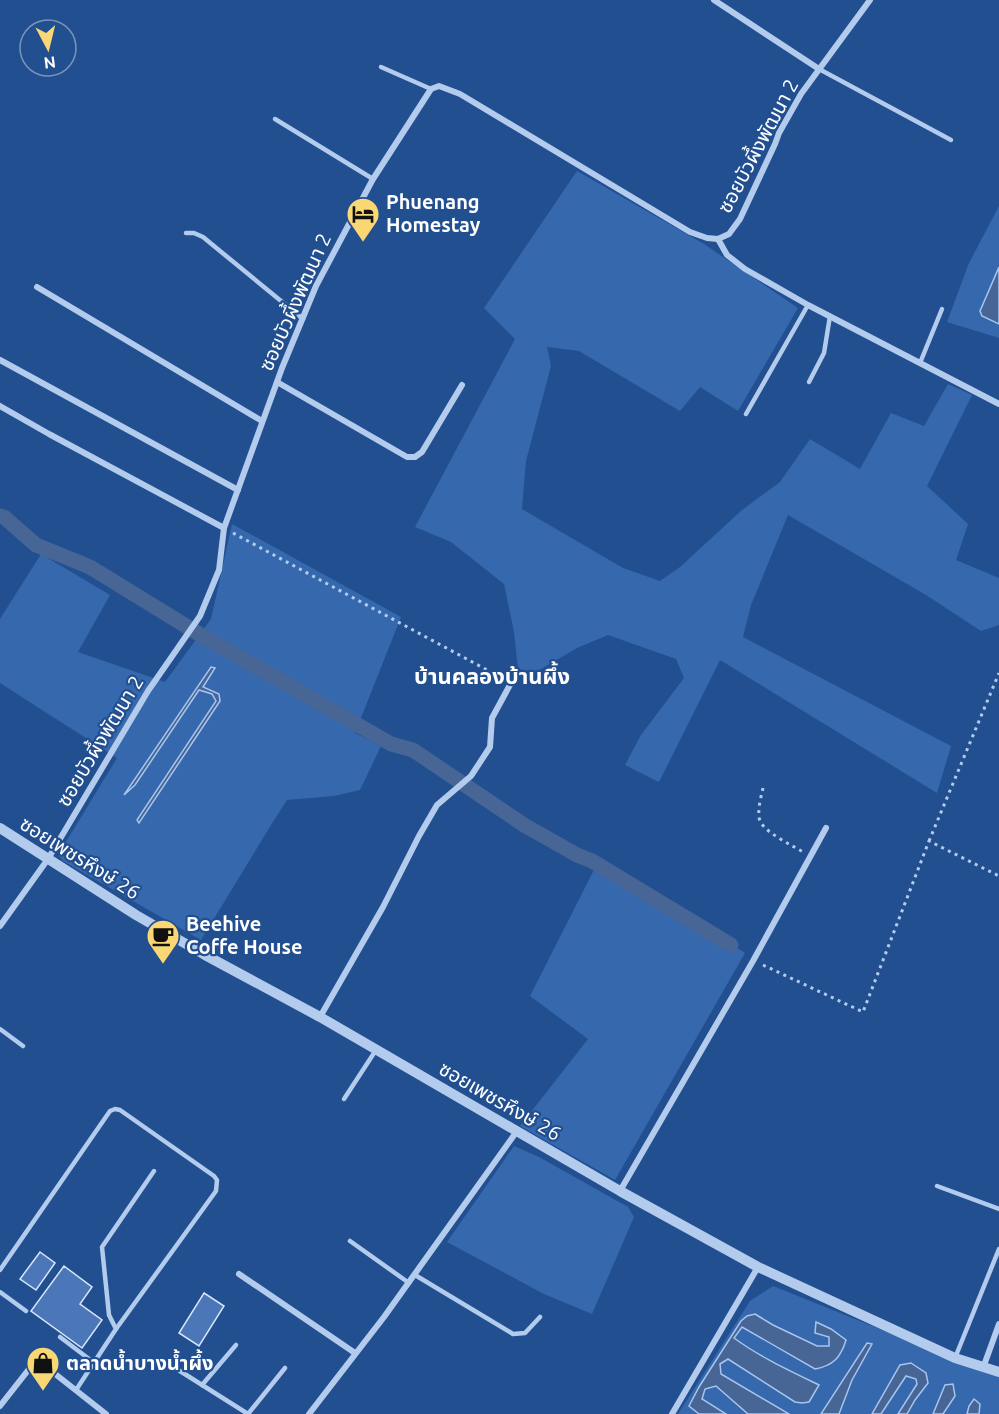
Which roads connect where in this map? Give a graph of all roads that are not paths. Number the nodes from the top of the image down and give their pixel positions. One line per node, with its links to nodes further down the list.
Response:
1 (714, 0): 4 (street)
2 (870, 0): 4 (street, ซอยบัวผึ้งพัฒนา 2)
3 (381, 67): 5 (lane)
4 (819, 69): 7 (lane); 10 (street, ซอยบัวผึ้งพัฒนา 2)
5 (431, 89): 8 (street, ซอยบัวผึ้งพัฒนา 2); 10 (street, ซอยบัวผึ้งพัฒนา 2)
6 (275, 119): 8 (lane)
7 (951, 140)
8 (373, 179): 15 (street, ซอยบัวผึ้งพัฒนา 2)
9 (186, 233): 15 (lane)
10 (718, 239): 12 (street)
11 (38, 287): 24 (street)
12 (808, 305): 14 (street); 23 (lane)
13 (942, 309): 17 (lane)
14 (830, 316): 17 (street); 19 (lane)
15 (303, 318): 18 (street, ซอยบัวผึ้งพัฒนา 2)
16 (0, 360): 25 (street)
17 (920, 363): 21 (street)
18 (276, 382): 20 (street); 24 (street, ซอยบัวผึ้งพัฒนา 2)
19 (809, 382)
20 (462, 385)
21 (999, 404)
22 (0, 406): 26 (street)
23 (746, 414)
24 (262, 422): 25 (street, ซอยบัวผึ้งพัฒนา 2)
25 (238, 490): 26 (street, ซอยบัวผึ้งพัฒนา 2)
26 (224, 528): 30 (street, ซอยบัวผึ้งพัฒนา 2)
27 (512, 683): 32 (street)
28 (0, 828): 30 (street, ซอยเพชรหึงษ์ 26)
29 (826, 828): 40 (street)
30 (48, 860): 31 (street, ซอยบัวผึ้งพัฒนา 2); 32 (street, ซอยเพชรหึงษ์ 26)
31 (0, 926)
32 (320, 1017): 35 (street, ซอยเพชรหึงษ์ 26)
33 (0, 1029): 34 (lane)
34 (23, 1046)
35 (376, 1050): 36 (lane); 37 (street, ซอยเพชรหึงษ์ 26)
36 (344, 1099)
37 (517, 1131): 40 (street, ซอยเพชรหึงษ์ 26); 47 (street)
38 (154, 1170): 53 (lane)
39 (937, 1186): 41 (lane)
40 (620, 1191): 44 (street, ซอยเพชรหึงษ์ 26)
41 (999, 1209)
42 (350, 1241): 48 (lane)
43 (999, 1249): 57 (lane)
44 (758, 1267): 57 (street, ซอยเพชรหึงษ์ 26); 68 (street)
45 (0, 1270): 53 (lane)
46 (239, 1274): 56 (street)
47 (415, 1275): 48 (street); 51 (lane)
48 (409, 1283): 56 (street)
49 (0, 1292): 50 (lane)
50 (26, 1311)
51 (540, 1317)
52 (999, 1324): 61 (street)
53 (116, 1329): 58 (lane)
54 (60, 1337): 58 (lane)
55 (236, 1345): 63 (lane)
56 (356, 1353): 67 (street)
57 (955, 1358): 61 (street, ซอยเพชรหึงษ์ 26)
58 (93, 1362): 64 (lane)
59 (172, 1366): 63 (lane)
60 (285, 1368): 63 (lane)
61 (982, 1368): 62 (street, ซอยเพชรหึงษ์ 26)
62 (999, 1372)
63 (202, 1385)
64 (76, 1389): 65 (street); 66 (street)
65 (0, 1406)
66 (106, 1414)
67 (309, 1414)
68 (672, 1414)

